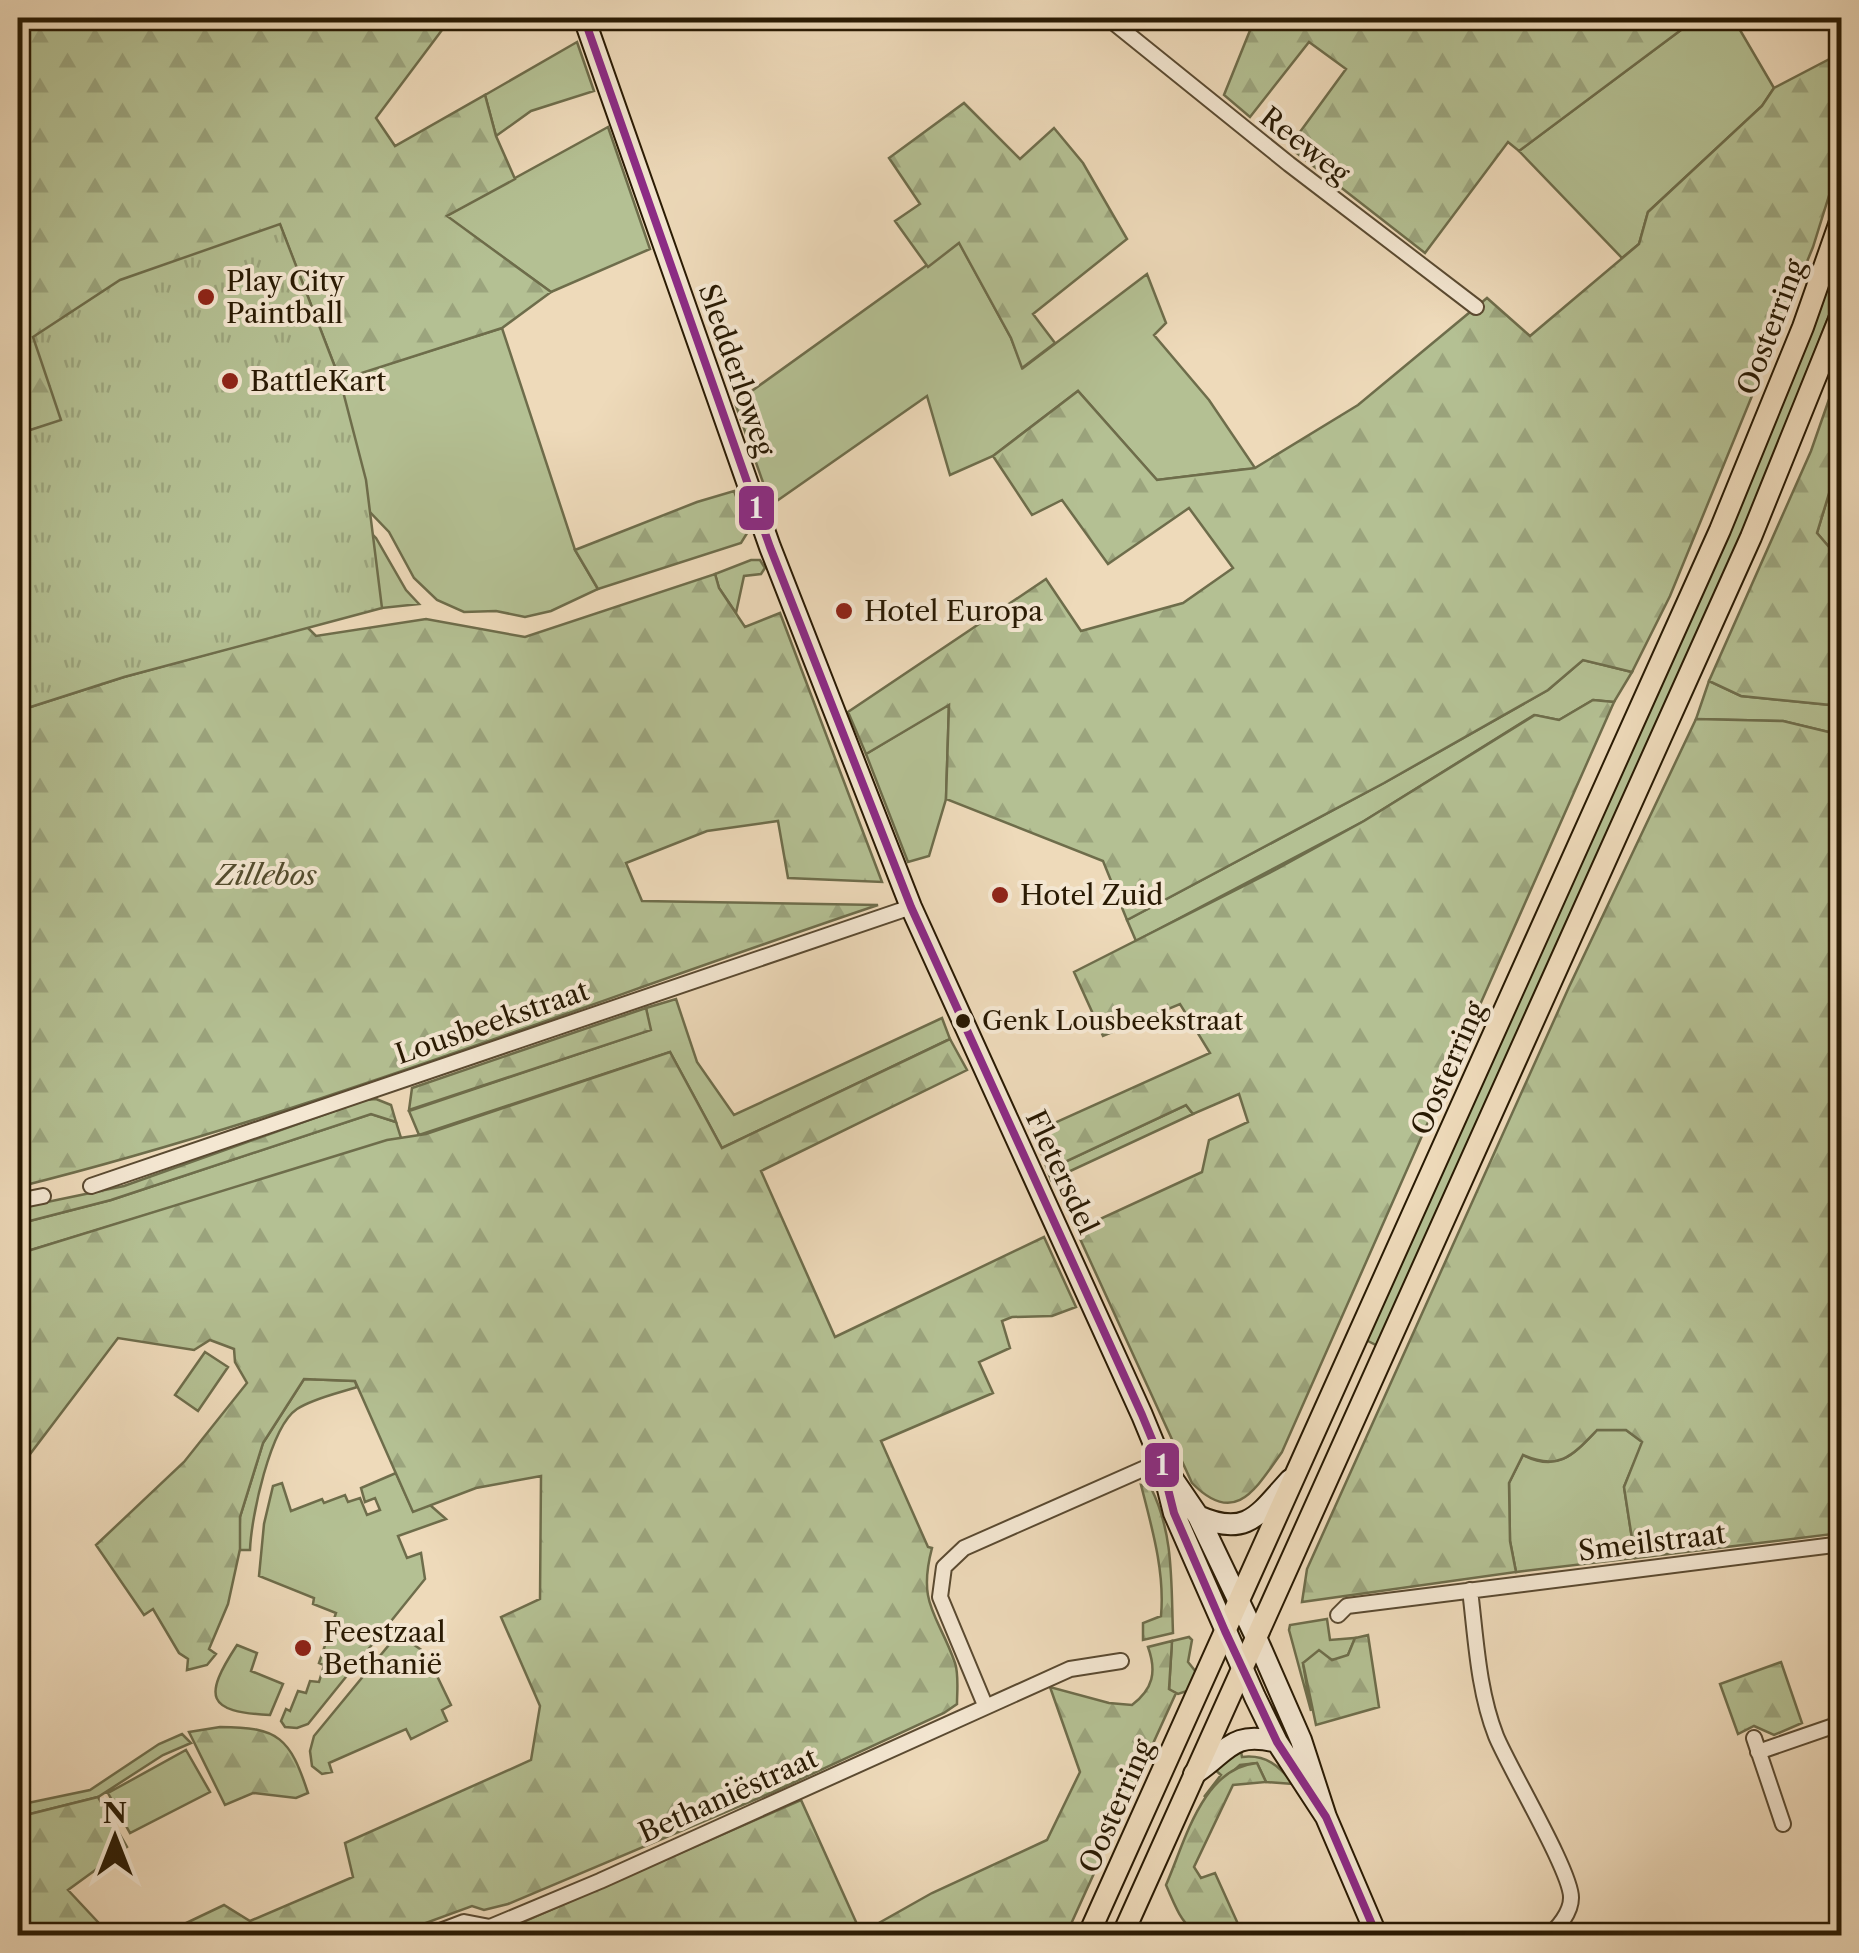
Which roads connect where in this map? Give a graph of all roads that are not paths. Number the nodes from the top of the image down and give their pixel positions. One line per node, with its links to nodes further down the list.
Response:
1 (584, 18): 6 (street, Sledderloweg)
2 (1108, 18): 4 (street, Reeweg)
3 (1842, 216): 11 (main road, Oosterring)
4 (1476, 307)
5 (1842, 312): 18 (main road, Oosterring)
6 (911, 906): 7 (street, Lousbeekstraat); 10 (street, Fletersdel)
7 (90, 1186)
8 (43, 1196): 9 (street)
9 (18, 1201)
10 (1161, 1461): 12 (street, Fletersdel); 17 (street, Fletersdel); 21 (street)
11 (1295, 1474): 12 (street); 15 (main road, Oosterring)
12 (1198, 1516): 15 (street, Fletersdel)
13 (1842, 1544): 14 (street, Smeilstraat)
14 (1470, 1590): 16 (street, Smeilstraat); 32 (street)
15 (1239, 1602): 17 (main road, Oosterring); 18 (street, Fletersdel)
16 (1338, 1615)
17 (1225, 1631): 20 (street, Fletersdel); 29 (main road, Oosterring)
18 (1255, 1635): 20 (main road, Oosterring); 25 (street, Fletersdel)
19 (1121, 1660): 21 (street, Bethaniëstraat)
20 (1243, 1666): 23 (street, Fletersdel); 24 (main road, Oosterring)
21 (985, 1705): 27 (street, Bethaniëstraat)
22 (1842, 1722): 26 (street)
23 (1277, 1742): 24 (street); 25 (street, Fletersdel)
24 (1194, 1774): 30 (main road, Oosterring)
25 (1326, 1818): 31 (street, Fletersdel)
26 (1783, 1824)
27 (490, 1931): 28 (street, Bethaniëstraat)
28 (428, 1936)
29 (1088, 1936)
30 (1122, 1936)
31 (1377, 1936)
32 (1547, 1936)

